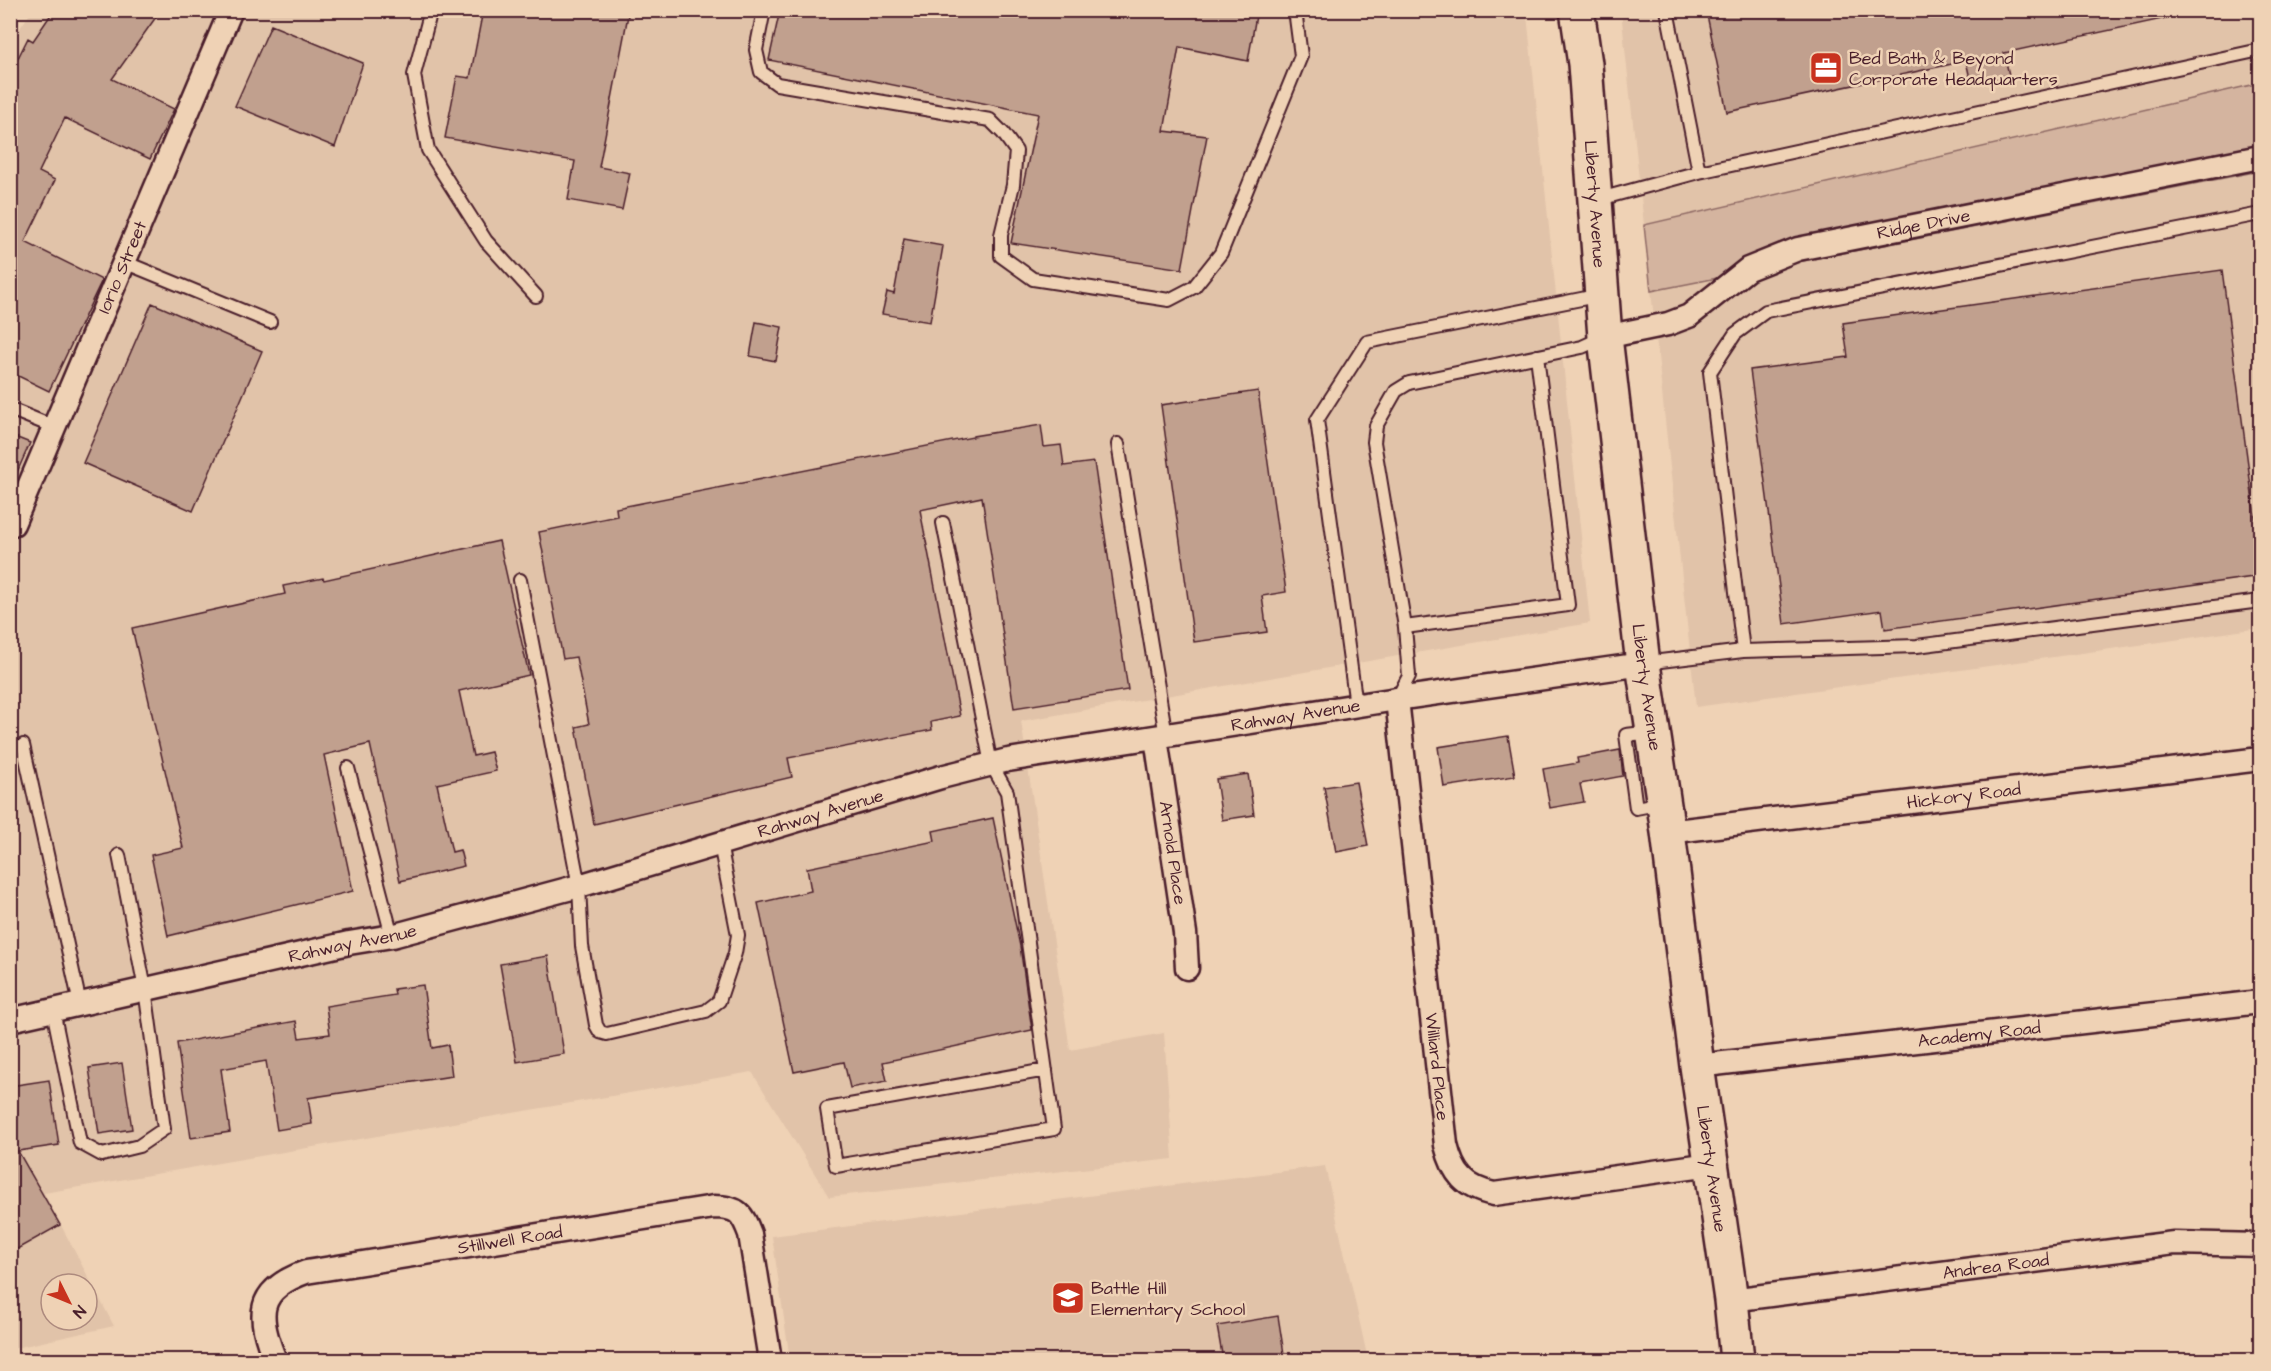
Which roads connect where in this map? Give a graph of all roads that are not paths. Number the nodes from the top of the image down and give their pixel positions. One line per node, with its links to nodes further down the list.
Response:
1 (231, 10): 12 (street, Iorio Street)
2 (431, 10): 14 (lane)
3 (764, 10): 4 (lane)
4 (1295, 10)
5 (1577, 10): 10 (street, Liberty Avenue)
6 (1667, 10): 9 (lane)
7 (2260, 50): 9 (lane)
8 (2260, 157): 16 (street, Ridge Drive)
9 (1699, 172): 10 (lane)
10 (1595, 200): 13 (street, Liberty Avenue)
11 (2260, 214): 26 (lane)
12 (124, 262): 15 (lane); 19 (street, Iorio Street)
13 (1602, 295): 16 (street, Liberty Avenue); 29 (lane)
14 (536, 296)
15 (270, 322)
16 (1605, 337): 17 (lane); 27 (street, Liberty Avenue)
17 (1537, 356): 25 (lane); 25 (lane)
18 (10, 409): 19 (lane)
19 (54, 427): 22 (street, Iorio Street)
20 (1118, 444): 30 (lane)
21 (943, 523): 33 (lane)
22 (12, 526)
23 (520, 580): 38 (lane)
24 (2260, 601): 26 (lane)
25 (1405, 627): 28 (lane)
26 (1743, 651): 27 (lane)
27 (1643, 663): 28 (street, Rahway Avenue); 35 (street, Liberty Avenue)
28 (1396, 699): 29 (street, Rahway Avenue); 48 (street, Williard Place)
29 (1356, 705): 30 (street, Rahway Avenue)
30 (1161, 737): 33 (street, Rahway Avenue); 40 (street, Arnold Place)
31 (23, 746): 43 (lane)
32 (2260, 759): 35 (street, Hickory Road)
33 (991, 764): 36 (street, Rahway Avenue); 47 (lane)
34 (348, 768): 39 (lane)
35 (1666, 817): 46 (street, Liberty Avenue)
36 (720, 844): 38 (street, Rahway Avenue); 38 (lane)
37 (119, 855): 41 (lane)
38 (579, 886): 39 (street, Rahway Avenue)
39 (392, 936): 41 (street, Rahway Avenue)
40 (1187, 968)
41 (145, 989): 43 (street, Rahway Avenue); 44 (lane)
42 (2260, 1002): 46 (street, Academy Road)
43 (80, 1004): 44 (street, Rahway Avenue)
44 (53, 1010): 45 (street, Rahway Avenue)
45 (10, 1020)
46 (1697, 1066): 48 (street, Liberty Avenue)
47 (1046, 1070): 47 (lane)
48 (1711, 1164): 50 (street, Liberty Avenue)
49 (2260, 1245): 50 (street, Andrea Road)
50 (1731, 1300): 53 (street, Liberty Avenue)
51 (275, 1360): 52 (street, Stillwell Road)
52 (770, 1360)
53 (1737, 1360)

